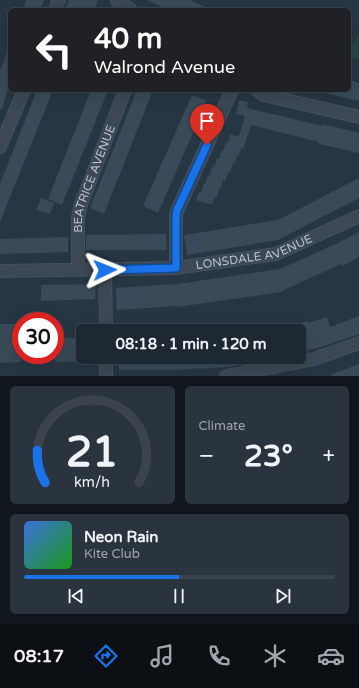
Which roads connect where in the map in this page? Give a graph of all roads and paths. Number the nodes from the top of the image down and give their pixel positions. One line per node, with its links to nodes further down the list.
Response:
1 (117, 0): 2 (street)
2 (128, 8)
3 (23, 92): 8 (street)
4 (124, 92): 11 (street, BEATRICE AVENUE)
5 (231, 92): 10 (street)
6 (260, 92): 7 (street)
7 (359, 117)
8 (0, 147)
9 (359, 216): 10 (street, LONSDALE AVENUE)
10 (176, 268): 12 (street, LONSDALE AVENUE)
11 (78, 270): 12 (street, LONSDALE AVENUE); 13 (street, LONSDALE AVENUE)
12 (105, 270): 14 (street)
13 (0, 271)
14 (106, 324)
15 (359, 343): 18 (street)
16 (106, 364): 17 (street)
17 (106, 376)
18 (226, 376)

